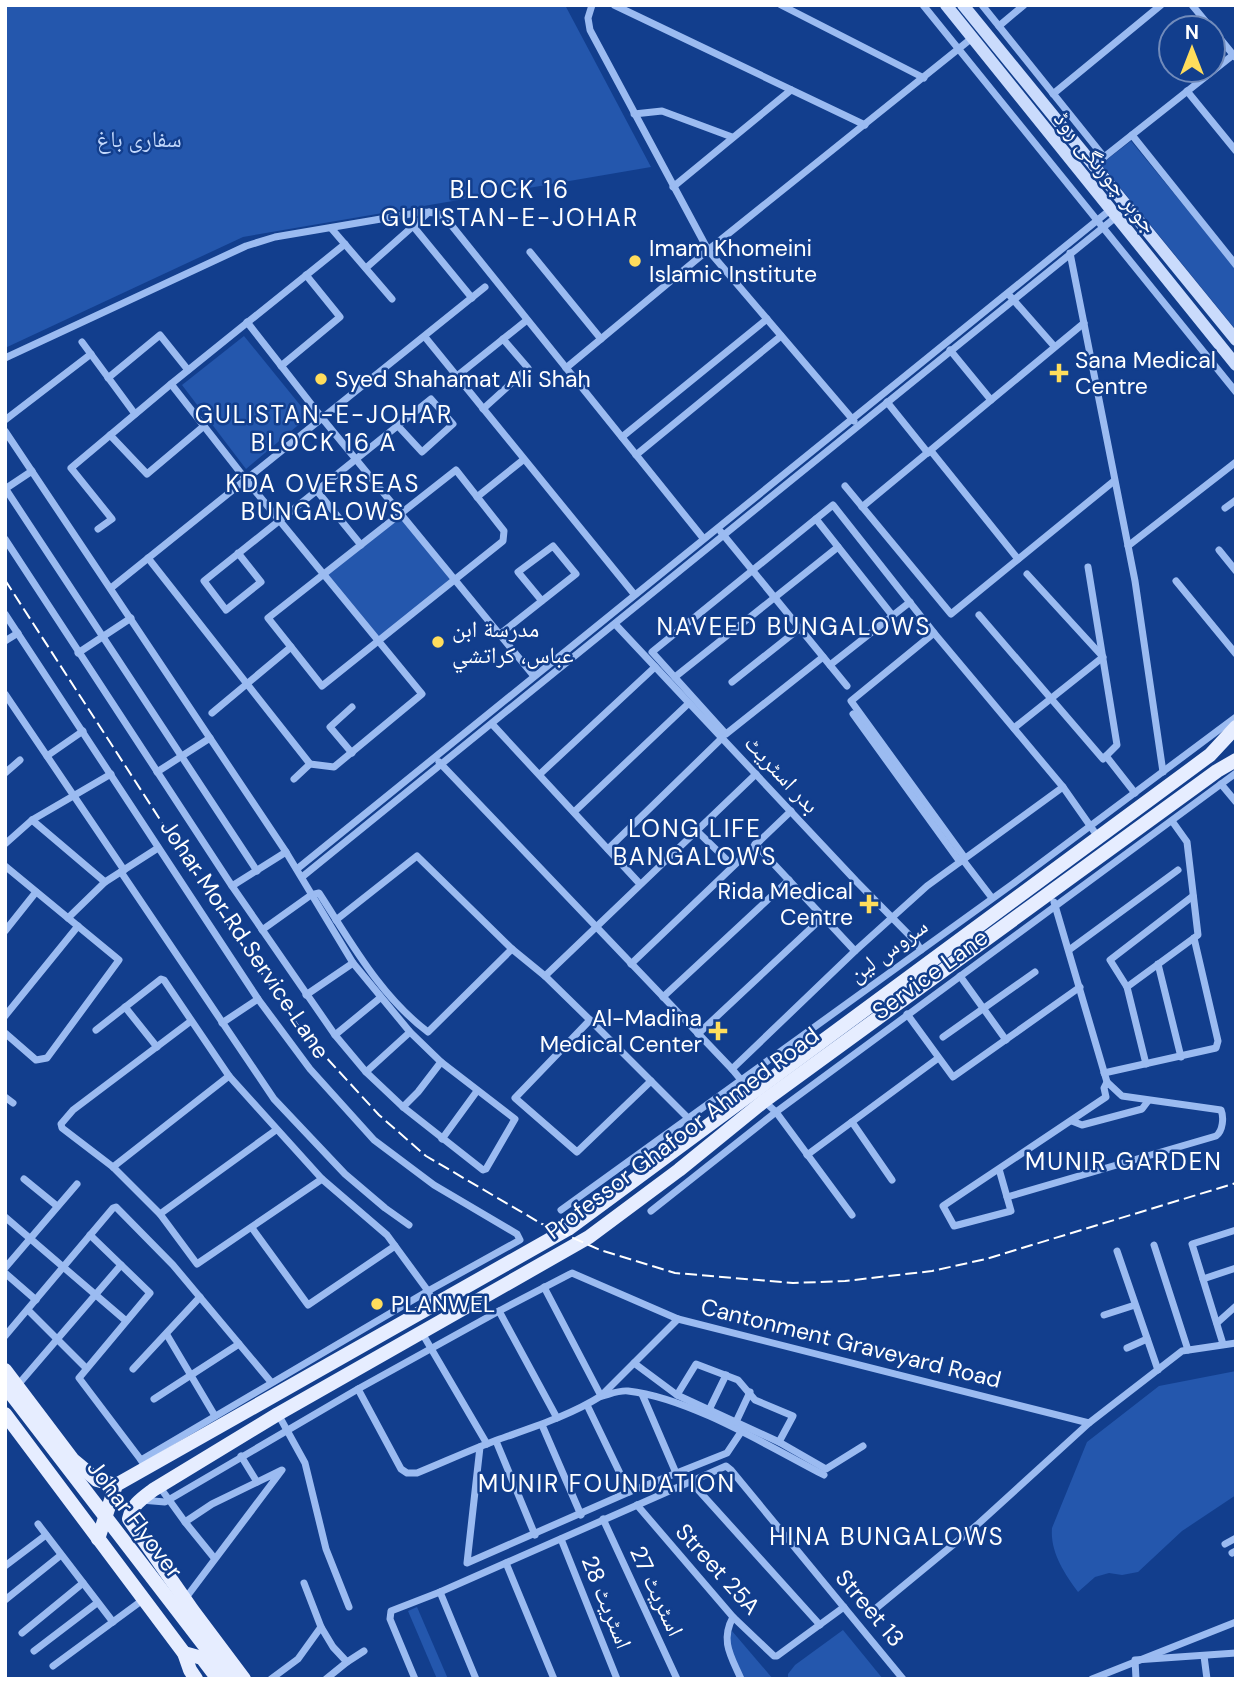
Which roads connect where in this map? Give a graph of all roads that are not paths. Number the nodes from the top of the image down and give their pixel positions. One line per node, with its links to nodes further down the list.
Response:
1 (592, 5): 24 (street)
2 (614, 5): 21 (street)
3 (781, 5): 11 (street)
4 (791, 5): 11 (street)
5 (923, 5): 14 (street)
6 (946, 5): 13 (main road, جوہر چورنگی روڈ)
7 (963, 5): 16 (main road, جوہر چورنگی روڈ)
8 (982, 5): 12 (street)
9 (1024, 5): 12 (street)
10 (1161, 5): 23 (street)
11 (797, 13): 19 (street)
12 (999, 26): 23 (street)
13 (972, 38): 14 (street); 17 (main road, جوہر چورنگی روڈ)
14 (959, 49): 19 (street); 33 (street)
15 (1235, 56): 22 (street)
16 (1006, 57): 17 (main road); 18 (main road, جوہر چورنگی روڈ)
17 (994, 66): 20 (main road, جوہر چورنگی روڈ)
18 (1017, 72): 20 (main road); 29 (main road, جوہر چورنگی روڈ)
19 (924, 78): 25 (street)
20 (1006, 81): 32 (main road, جوہر چورنگی روڈ)
21 (791, 90): 25 (street); 27 (street)
22 (1187, 91): 26 (street); 28 (street)
23 (1054, 94): 29 (street)
24 (634, 114): 27 (street); 30 (street)
25 (865, 125): 37 (street)
26 (1132, 135): 29 (street); 40 (street)
27 (732, 137): 30 (street)
28 (1236, 151)
29 (1099, 161): 55 (main road, جوہر چورنگی روڈ)
30 (673, 187): 37 (street)
31 (429, 212): 34 (street); 35 (street); 48 (street)
32 (1113, 213): 33 (street); 61 (main road, جوہر چورنگی روڈ)
33 (1100, 223): 39 (street); 44 (street); 68 (street)
34 (413, 226): 41 (street); 45 (street)
35 (331, 228): 36 (street); 60 (street)
36 (345, 244): 41 (street); 42 (street)
37 (708, 250): 47 (street); 54 (street)
38 (530, 252): 54 (street)
39 (1070, 253): 44 (street); 50 (street)
40 (1236, 265)
41 (366, 268): 46 (street)
42 (306, 275): 49 (street); 62 (street)
43 (485, 287): 45 (street)
44 (1010, 296): 57 (street); 58 (street); 75 (street)
45 (471, 298): 52 (street)
46 (392, 299)
47 (767, 319): 51 (street); 80 (street)
48 (527, 320): 53 (street); 63 (street)
49 (247, 322): 62 (street); 64 (street)
50 (1084, 323): 57 (street); 90 (street)
51 (781, 336): 75 (street); 84 (street)
52 (425, 337): 65 (street); 73 (street)
53 (503, 339): 65 (street); 71 (street)
54 (601, 339): 63 (street)
55 (1236, 340)
56 (82, 342): 59 (street)
57 (1054, 346): 69 (street)
58 (950, 350): 69 (street); 70 (street)
59 (91, 354): 66 (street); 74 (street)
60 (5, 358)
61 (1236, 365)
62 (281, 366): 73 (street)
63 (566, 368): 80 (street)
64 (188, 370): 66 (street); 67 (street)
65 (457, 376): 71 (street)
66 (108, 378): 72 (street)
67 (171, 384): 72 (street); 76 (street)
68 (1236, 392)
69 (991, 400): 83 (street)
70 (887, 402): 75 (street); 83 (street)
71 (484, 409): 86 (street)
72 (135, 414): 79 (street)
73 (322, 418): 85 (street); 89 (street)
74 (5, 420)
75 (855, 422): 101 (street); 103 (street)
76 (204, 426): 79 (street); 89 (street)
77 (398, 426): 77 (street); 85 (street)
78 (5, 432): 81 (street)
79 (110, 435): 102 (street)
80 (622, 437): 84 (street)
81 (14, 447): 82 (street); 88 (street)
82 (5, 452)
83 (929, 452): 96 (street); 112 (street)
84 (636, 455): 104 (street)
85 (355, 459): 93 (street); 98 (street)
86 (523, 460): 94 (street); 121 (street)
87 (1236, 462): 107 (street)
88 (32, 471): 92 (street); 120 (street)
89 (247, 481): 100 (street); 111 (street)
90 (1114, 481): 107 (street); 112 (street)
91 (845, 486): 96 (street)
92 (5, 489): 134 (street)
93 (317, 491): 100 (street); 106 (street)
94 (477, 497): 98 (street); 118 (street)
95 (1236, 500): 97 (street)
96 (862, 507): 112 (street)
97 (1224, 508)
98 (400, 514): 106 (street); 118 (street)
99 (816, 519): 108 (street); 114 (street); 124 (street)
100 (280, 522): 110 (street); 116 (street)
101 (718, 527): 103 (street); 104 (street)
102 (98, 529)
103 (723, 534): 114 (street); 129 (street)
104 (703, 538): 121 (street)
105 (5, 540): 138 (street)
106 (361, 545): 116 (street)
107 (1128, 546): 175 (street)
108 (838, 547): 122 (street); 126 (street)
109 (1219, 550): 115 (street)
110 (238, 553): 110 (street)
111 (148, 558): 120 (street); 147 (street)
112 (1018, 559)
113 (1088, 567): 141 (street)
114 (753, 570): 122 (street); 145 (street)
115 (1236, 571)
116 (324, 574): 135 (street); 137 (street)
117 (1027, 574): 141 (street)
118 (456, 579): 133 (street); 135 (street)
119 (1176, 581): 139 (street)
120 (111, 587): 128 (street)
121 (634, 594): 144 (street)
122 (776, 597): 130 (street); 145 (street)
123 (542, 601): 123 (street); 133 (street)
124 (910, 602): 126 (street); 132 (street)
125 (5, 614): 131 (street, Johar Mor Rd Service Lane)
126 (892, 615): 142 (street)
127 (979, 615): 150 (street)
128 (131, 618): 134 (street); 160 (street)
129 (615, 624): 143 (street, بدر اسٹریٹ); 156 (street)
130 (800, 628): 140 (street); 146 (street)
131 (18, 633): 136 (street); 159 (street, Johar Mor Rd Service Lane)
132 (934, 633): 158 (street); 198 (street)
133 (500, 634): 144 (street)
134 (103, 636): 138 (street); 167 (street)
135 (378, 640): 137 (street); 164 (street)
136 (5, 641)
137 (291, 647): 147 (street)
138 (78, 653): 174 (street)
139 (1236, 654)
140 (824, 657): 142 (street); 145 (street)
141 (1103, 657): 150 (street); 168 (street)
142 (830, 665): 148 (street)
143 (655, 667): 151 (street, بدر اسٹریٹ); 179 (street)
144 (533, 675): 169 (street)
145 (675, 677)
146 (732, 682)
147 (247, 684): 153 (street); 172 (street)
148 (847, 686)
149 (5, 694): 166 (street)
150 (1050, 699): 158 (street); 168 (street)
151 (689, 703): 161 (street, بدر اسٹریٹ); 188 (street)
152 (352, 707): 164 (street)
153 (212, 713)
154 (853, 714): 198 (street)
155 (1236, 717): 175 (street, سروس لین)
156 (492, 724): 173 (street); 179 (street)
157 (1236, 727): 165 (main road)
158 (1014, 728): 183 (street)
159 (83, 731): 166 (street); 178 (street, Johar Mor Rd Service Lane)
160 (210, 738): 167 (street); 197 (street)
161 (722, 738): 180 (street, بدر اسٹریٹ); 196 (street)
162 (1236, 738): 165 (main road)
163 (1236, 752): 181 (main road)
164 (352, 753): 172 (street)
165 (1210, 755): 192 (main road)
166 (47, 756): 185 (street)
167 (181, 756): 174 (street); 202 (street)
168 (1106, 756): 184 (street)
169 (434, 757): 173 (street); 201 (street)
170 (1236, 760): 181 (main road, Professor Ghafoor Ahmed Road)
171 (20, 761): 176 (street)
172 (310, 764): 182 (street)
173 (442, 764): 205 (street); 220 (street)
174 (157, 772): 209 (street)
175 (1163, 772): 184 (street, سروس لین)
176 (5, 773)
177 (1236, 773): 181 (street, Service Lane)
178 (111, 774): 185 (street); 195 (street, Johar Mor Rd Service Lane)
179 (540, 774): 188 (street)
180 (756, 774): 187 (street, بدر اسٹریٹ); 191 (street)
181 (1219, 778): 186 (street); 190 (street, Service Lane); 214 (main road, Professor Ghafoor Ahmed Road)
182 (294, 779)
183 (1063, 788): 192 (street); 198 (street)
184 (1135, 793): 192 (street, سروس لین)
185 (73, 796): 189 (street); 204 (street)
186 (1236, 802)
187 (791, 811): 194 (street); 217 (street, بدر اسٹریٹ)
188 (574, 812): 196 (street)
189 (32, 820): 193 (street); 207 (street)
190 (1172, 821): 212 (street); 214 (street, Service Lane)
191 (697, 831): 199 (street); 208 (street)
192 (1094, 831): 213 (street, سروس لین); 231 (main road)
193 (5, 844)
194 (755, 844): 199 (street); 206 (street)
195 (158, 848): 204 (street); 240 (street, Johar Mor Rd Service Lane)
196 (608, 849): 208 (street)
197 (286, 852): 201 (street); 202 (street)
198 (963, 860): 213 (street); 217 (street)
199 (732, 865): 229 (street)
200 (5, 866): 210 (street)
201 (297, 869): 205 (street)
202 (257, 870): 209 (street)
203 (1178, 870): 226 (street)
204 (122, 871): 207 (street); 247 (street)
205 (302, 877): 211 (street)
206 (789, 880): 215 (street); 238 (street)
207 (105, 882): 216 (street)
208 (640, 884): 220 (street)
209 (232, 886): 221 (street)
210 (36, 892): 216 (street); 222 (street)
211 (311, 895): 218 (street); 221 (street); 228 (street)
212 (1193, 896): 223 (street); 236 (street)
213 (992, 898): 225 (street, سروس لین)
214 (1053, 900): 226 (street); 231 (main road, Professor Ghafoor Ahmed Road); 234 (street, Service Lane)
215 (824, 916): 227 (street); 251 (street)
216 (68, 918): 219 (street)
217 (892, 918): 225 (street, بدر اسٹریٹ); 227 (street)
218 (336, 920): 224 (street); 224 (street)
219 (78, 926): 244 (street); 250 (street)
220 (596, 927): 229 (street); 233 (street)
221 (262, 929): 237 (street)
222 (5, 931)
223 (1194, 938): 230 (street); 256 (street)
224 (512, 949): 233 (street)
225 (921, 950): 264 (street, سروس لین)
226 (1069, 950): 235 (street)
227 (855, 951): 260 (street)
228 (353, 963): 237 (street); 239 (street)
229 (631, 964): 238 (street)
230 (1158, 964): 236 (street); 256 (street)
231 (930, 971): 268 (main road); 270 (main road, Professor Ghafoor Ahmed Road)
232 (1035, 972): 242 (street)
233 (545, 976): 245 (street)
234 (960, 976): 242 (street); 243 (street, Service Lane)
235 (1080, 987): 254 (street); 262 (street)
236 (1127, 987): 259 (street)
237 (306, 995): 252 (street)
238 (663, 997): 251 (street)
239 (380, 998): 249 (street); 252 (street)
240 (258, 999): 247 (street); 309 (street, Johar Mor Rd Service Lane)
241 (125, 1007): 246 (street); 248 (street); 255 (street)
242 (984, 1009): 253 (street); 254 (street)
243 (907, 1014): 257 (street); 274 (street, Service Lane)
244 (5, 1016)
245 (590, 1020): 265 (street); 265 (street)
246 (191, 1021): 255 (street); 263 (street)
247 (222, 1023): 294 (street)
248 (96, 1030)
249 (410, 1032): 258 (street); 261 (street)
250 (5, 1033)
251 (698, 1034): 260 (street)
252 (335, 1035): 261 (street)
253 (943, 1037)
254 (1006, 1040): 257 (street)
255 (157, 1047): 281 (street)
256 (1181, 1057): 259 (street)
257 (937, 1059): 277 (street)
258 (441, 1062): 267 (street); 273 (street)
259 (1146, 1064): 262 (street)
260 (732, 1069): 264 (street)
261 (366, 1072): 273 (street)
262 (1104, 1073): 266 (street)
263 (229, 1076): 278 (street); 281 (street)
264 (742, 1080): 268 (street); 275 (street, سروس لین)
265 (651, 1081): 275 (street)
266 (1107, 1082): 271 (street); 276 (street)
267 (477, 1091): 279 (street); 279 (street)
268 (751, 1092): 313 (main road)
269 (5, 1097): 272 (street)
270 (764, 1101): 274 (street); 322 (main road, Professor Ghafoor Ahmed Road)
271 (1148, 1101): 276 (street); 287 (street)
272 (13, 1103)
273 (403, 1107): 279 (street)
274 (775, 1112): 280 (street); 290 (street, Service Lane)
275 (687, 1117): 289 (street, سروس لین)
276 (1072, 1121): 282 (street)
277 (852, 1122): 280 (street); 285 (street)
278 (276, 1130): 284 (street); 291 (street)
279 (442, 1139)
280 (807, 1155): 292 (street)
281 (113, 1167): 291 (street)
282 (999, 1169): 287 (street); 287 (street)
283 (24, 1179): 288 (street)
284 (322, 1179): 295 (street); 300 (street)
285 (892, 1180)
286 (78, 1184): 288 (street)
287 (1007, 1197)
288 (57, 1206): 298 (street)
289 (561, 1210)
290 (651, 1211)
291 (160, 1214): 295 (street)
292 (852, 1215)
293 (5, 1217): 298 (street)
294 (409, 1225)
295 (252, 1228): 300 (street)
296 (1236, 1230): 307 (street)
297 (90, 1235): 302 (street); 304 (street); 311 (street)
298 (30, 1239): 303 (street); 304 (street)
299 (1154, 1245): 332 (street)
300 (395, 1246): 309 (street)
301 (1117, 1251): 314 (street)
302 (121, 1265): 310 (street); 320 (street)
303 (5, 1268)
304 (62, 1268): 310 (street); 312 (street)
305 (1236, 1268): 307 (street)
306 (5, 1273): 312 (street)
307 (1203, 1279): 321 (street)
308 (544, 1287): 317 (street); 319 (street); 348 (street)
309 (428, 1291): 313 (street); 342 (street, Johar Mor Rd Service Lane)
310 (95, 1296): 320 (street); 325 (street)
311 (200, 1297): 323 (street); 329 (street)
312 (36, 1300): 316 (street)
313 (435, 1305): 333 (main road)
314 (1135, 1305): 318 (street); 326 (street)
315 (1236, 1306): 321 (street)
316 (28, 1310): 324 (street); 325 (street)
317 (499, 1311): 330 (street); 354 (street)
318 (1104, 1315)
319 (678, 1319): 334 (street, Cantonment Graveyard Road); 357 (street, Cantonment Graveyard Road)
320 (125, 1321): 335 (street)
321 (1217, 1323): 328 (street)
322 (422, 1333): 330 (street); 341 (main road, Professor Ghafoor Ahmed Road)
323 (167, 1335): 336 (street); 339 (street)
324 (5, 1336)
325 (58, 1339): 335 (street); 343 (street)
326 (1147, 1339): 331 (street); 338 (street)
327 (1236, 1343): 328 (street)
328 (1223, 1344): 332 (street)
329 (239, 1345): 339 (street); 342 (street)
330 (431, 1348): 344 (street); 363 (street)
331 (1127, 1348)
332 (1188, 1350): 338 (street)
333 (338, 1360): 341 (main road); 355 (main road)
334 (634, 1363): 347 (street); 348 (street, Cantonment Graveyard Road)
335 (86, 1368): 367 (street)
336 (133, 1369)
337 (5, 1370): 343 (main road)
338 (1158, 1370): 357 (street)
339 (192, 1374): 349 (street); 355 (street)
340 (726, 1375): 345 (street); 347 (street); 351 (street)
341 (346, 1376): 353 (main road, Professor Ghafoor Ahmed Road)
342 (271, 1382): 355 (street, Johar Mor Rd Service Lane)
343 (11, 1387): 366 (main road); 422 (main road, Johar Flyover, bridge)
344 (358, 1389): 359 (street); 363 (street, Cantonment Graveyard Road)
345 (750, 1392): 356 (street); 362 (street)
346 (642, 1394): 348 (street); 360 (street); 369 (street)
347 (677, 1395): 351 (street)
348 (601, 1396): 350 (street, Cantonment Graveyard Road)
349 (154, 1398)
350 (587, 1405): 354 (street, Cantonment Graveyard Road); 375 (street)
351 (709, 1410): 356 (street)
352 (5, 1414): 368 (main road)
353 (278, 1414): 359 (street); 374 (main road, Professor Ghafoor Ahmed Road)
354 (557, 1419): 358 (street, Cantonment Graveyard Road)
355 (213, 1422): 367 (main road)
356 (736, 1422): 362 (street)
357 (1089, 1423): 404 (street)
358 (542, 1425): 361 (street, Cantonment Graveyard Road); 380 (street)
359 (286, 1430): 365 (street); 402 (street)
360 (741, 1432): 369 (street); 370 (street)
361 (496, 1441): 363 (street, Cantonment Graveyard Road); 385 (street)
362 (779, 1442): 364 (street)
363 (484, 1446): 385 (street)
364 (863, 1446)
365 (241, 1456): 371 (street); 376 (street)
366 (73, 1460): 368 (main road); 373 (main road)
367 (144, 1464): 373 (main road)
368 (50, 1474): 386 (main road)
369 (676, 1474): 375 (street)
370 (824, 1475)
371 (257, 1482): 382 (street); 392 (street)
372 (691, 1482): 378 (street); 403 (street, Street 13); 408 (street)
373 (117, 1485): 379 (main road)
374 (159, 1486): 376 (street); 377 (main road, Professor Ghafoor Ahmed Road)
375 (629, 1492): 380 (street)
376 (169, 1499): 377 (street); 382 (street)
377 (140, 1500): 391 (main road)
378 (636, 1505): 381 (street); 405 (street, Street 25A)
379 (109, 1507): 386 (main road); 391 (main road)
380 (581, 1515): 385 (street)
381 (603, 1519): 388 (street); 430 (street, اسٹریٹ 27)
382 (185, 1522): 392 (street)
383 (38, 1524): 384 (street)
384 (46, 1535): 390 (street); 394 (street)
385 (535, 1535)
386 (98, 1538): 398 (main road)
387 (1236, 1538): 389 (street)
388 (561, 1539): 393 (street); 429 (street, اسٹریٹ 28)
389 (1225, 1544)
390 (61, 1555): 395 (street); 399 (street)
391 (156, 1559): 400 (main road)
392 (215, 1559): 400 (street)
393 (506, 1563): 397 (street); 428 (street)
394 (5, 1566)
395 (83, 1583): 401 (street); 410 (street)
396 (304, 1583): 409 (street)
397 (440, 1592): 426 (street); 427 (street)
398 (144, 1599): 406 (street); 413 (main road)
399 (5, 1600)
400 (185, 1600): 423 (main road)
401 (97, 1603): 406 (street); 411 (street)
402 (349, 1607)
403 (844, 1607): 408 (street); 432 (street, Street 13)
404 (874, 1610)
405 (733, 1617): 408 (street, Street 25A); 431 (street)
406 (113, 1622): 418 (street)
407 (1236, 1622): 416 (street)
408 (820, 1625)
409 (321, 1627): 417 (street); 424 (street)
410 (22, 1633)
411 (34, 1651)
412 (365, 1651): 417 (street)
413 (184, 1653): 419 (main road); 420 (main road); 421 (main road)
414 (1236, 1653): 415 (street)
415 (1204, 1656): 416 (street); 435 (street)
416 (1135, 1660): 433 (street); 434 (street)
417 (347, 1662): 425 (street)
418 (53, 1667)
419 (196, 1679)
420 (204, 1679)
421 (218, 1679)
422 (230, 1679)
423 (244, 1679)
424 (271, 1679)
425 (326, 1679)
426 (415, 1679)
427 (476, 1679)
428 (554, 1679)
429 (617, 1679)
430 (677, 1679)
431 (741, 1679)
432 (904, 1679)
433 (1092, 1679)
434 (1136, 1679)
435 (1207, 1679)

